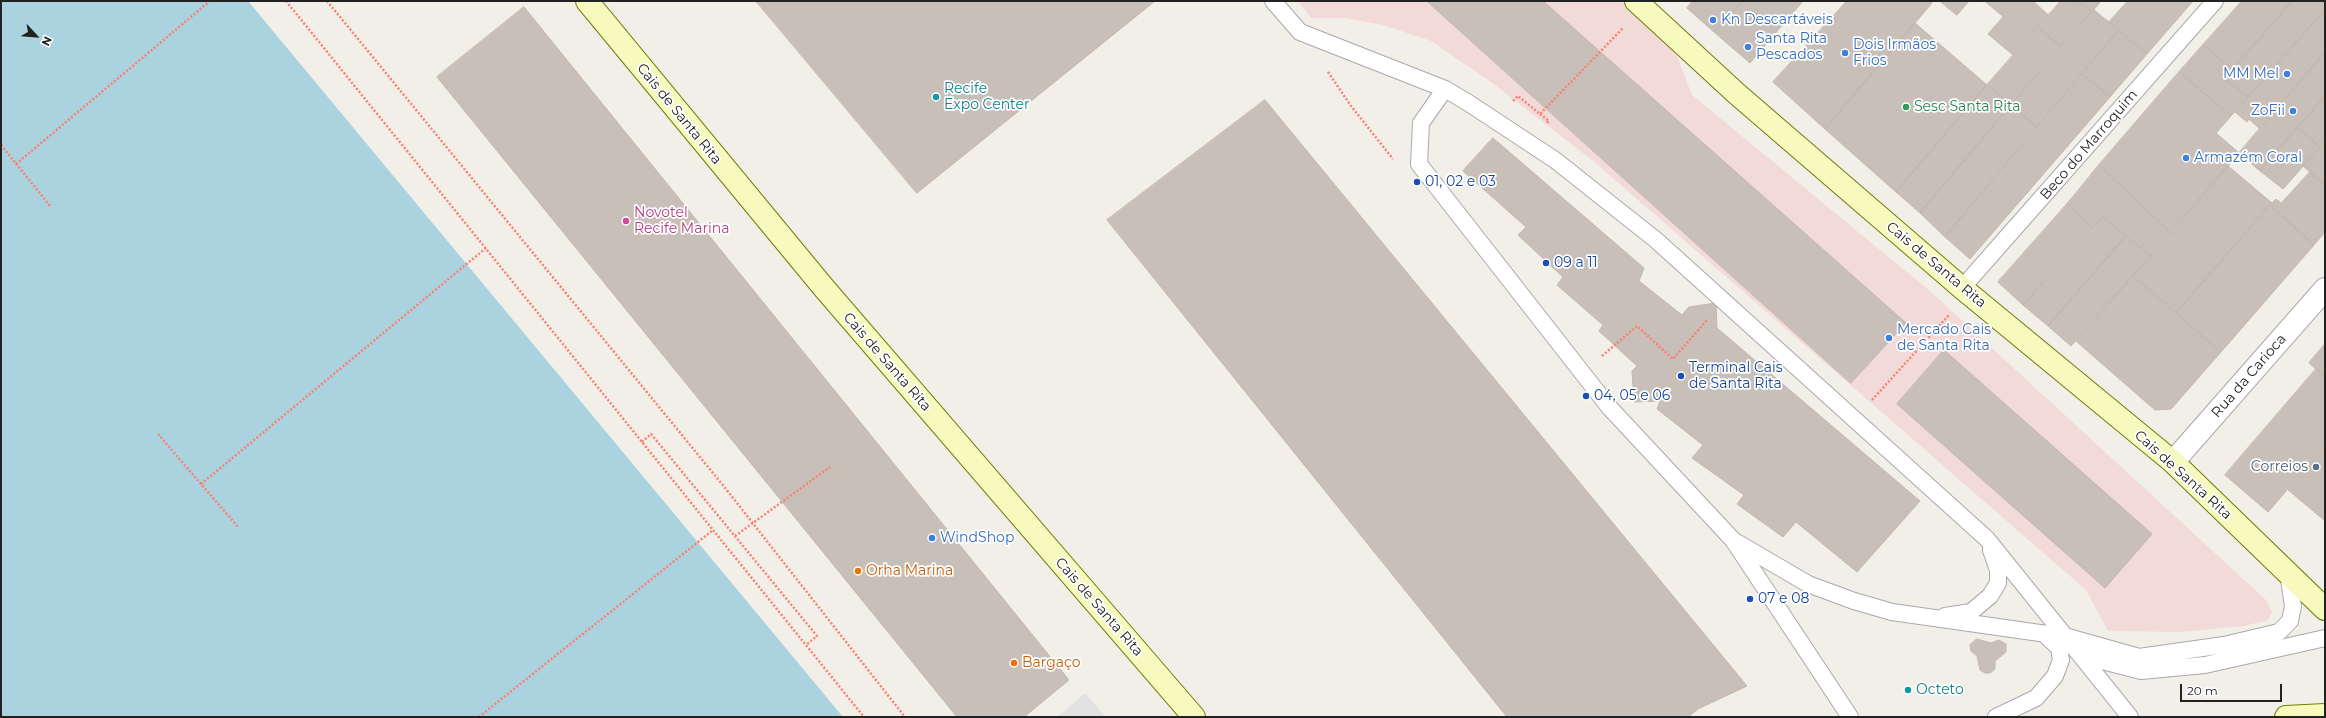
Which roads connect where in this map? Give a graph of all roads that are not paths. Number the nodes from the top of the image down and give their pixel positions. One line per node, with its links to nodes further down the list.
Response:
1 (587, 1): 19 (main road, Cais de Santa Rita)
2 (2215, 1): 7 (lane, Beco do Marroquim)
3 (1274, 2): 5 (lane)
4 (1643, 3): 7 (main road, Cais de Santa Rita)
5 (1445, 89): 9 (lane); 10 (lane)
6 (2325, 289): 8 (street, Rua da Carioca)
7 (1965, 291): 8 (main road, Cais de Santa Rita)
8 (2173, 462): 11 (main road, Cais de Santa Rita)
9 (1987, 539): 13 (lane); 15 (lane)
10 (1733, 540): 13 (lane); 20 (lane)
11 (2288, 573): 12 (main road, Cais de Santa Rita); 15 (lane)
12 (2325, 609)
13 (1930, 618): 14 (lane)
14 (2045, 635): 15 (lane); 21 (lane)
15 (2068, 637): 17 (lane)
16 (2325, 638): 17 (lane)
17 (2083, 656): 22 (lane)
18 (2325, 715): 23 (main road)
19 (1194, 717)
20 (1850, 717)
21 (1996, 717)
22 (2130, 717)
23 (2286, 717)

